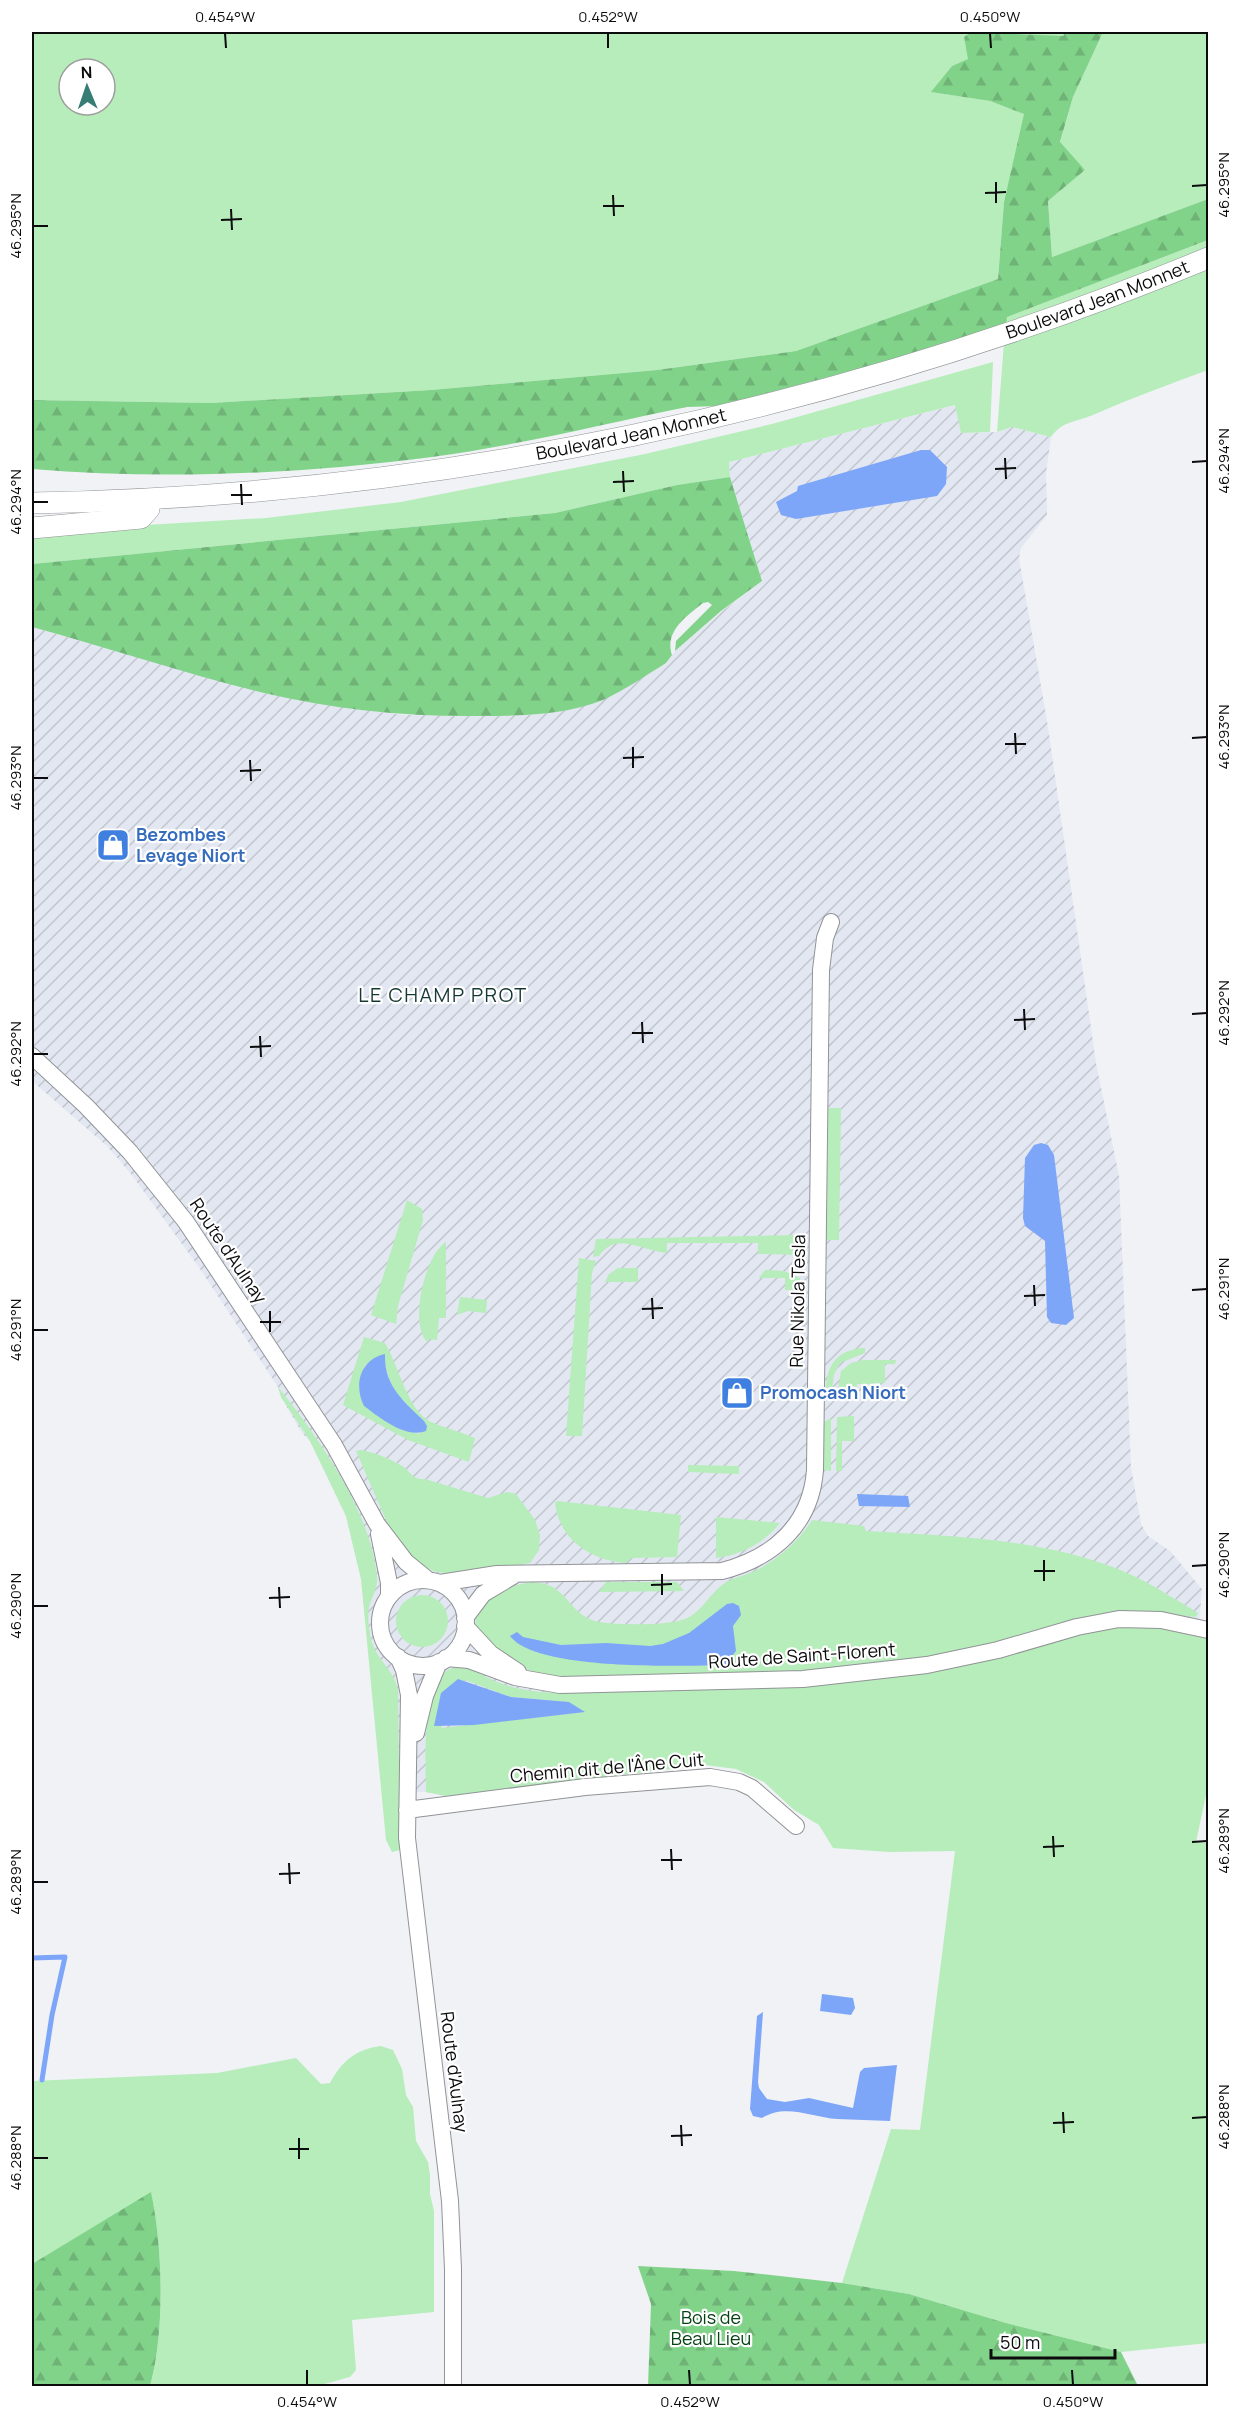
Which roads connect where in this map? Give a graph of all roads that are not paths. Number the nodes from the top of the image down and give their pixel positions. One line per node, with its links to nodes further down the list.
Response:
1 (1209, 258): 4 (main road, Boulevard Jean Monnet)
2 (1209, 269): 6 (main road, Boulevard Jean Monnet)
3 (32, 490): 4 (main road)
4 (168, 498): 5 (main road, Boulevard Jean Monnet)
5 (32, 503)
6 (149, 509): 7 (main road, Boulevard Jean Monnet); 8 (main road)
7 (32, 513)
8 (32, 528)
9 (831, 922): 12 (street, Rue Nikola Tesla)
10 (32, 1056): 11 (street, Route d'Aulnay)
11 (377, 1524): 13 (street, Route d'Aulnay); 14 (street, Route d'Aulnay)
12 (514, 1575): 13 (street, Rue Nikola Tesla); 15 (street)
13 (434, 1582): 14 (street); 15 (street)
14 (389, 1596): 17 (street)
15 (465, 1622): 18 (street); 19 (street, Route de Saint-Florent)
16 (1209, 1630): 19 (street, Route de Saint-Florent)
17 (398, 1658): 18 (street); 20 (street, Route d'Aulnay)
18 (443, 1660): 19 (street, Route de Saint-Florent); 20 (street, Route d'Aulnay)
19 (535, 1681)
20 (410, 1763): 21 (street, Route d'Aulnay)
21 (407, 1810): 22 (street, Chemin dit de l'Âne Cuit); 23 (street, Route d'Aulnay)
22 (796, 1826)
23 (453, 2386)

